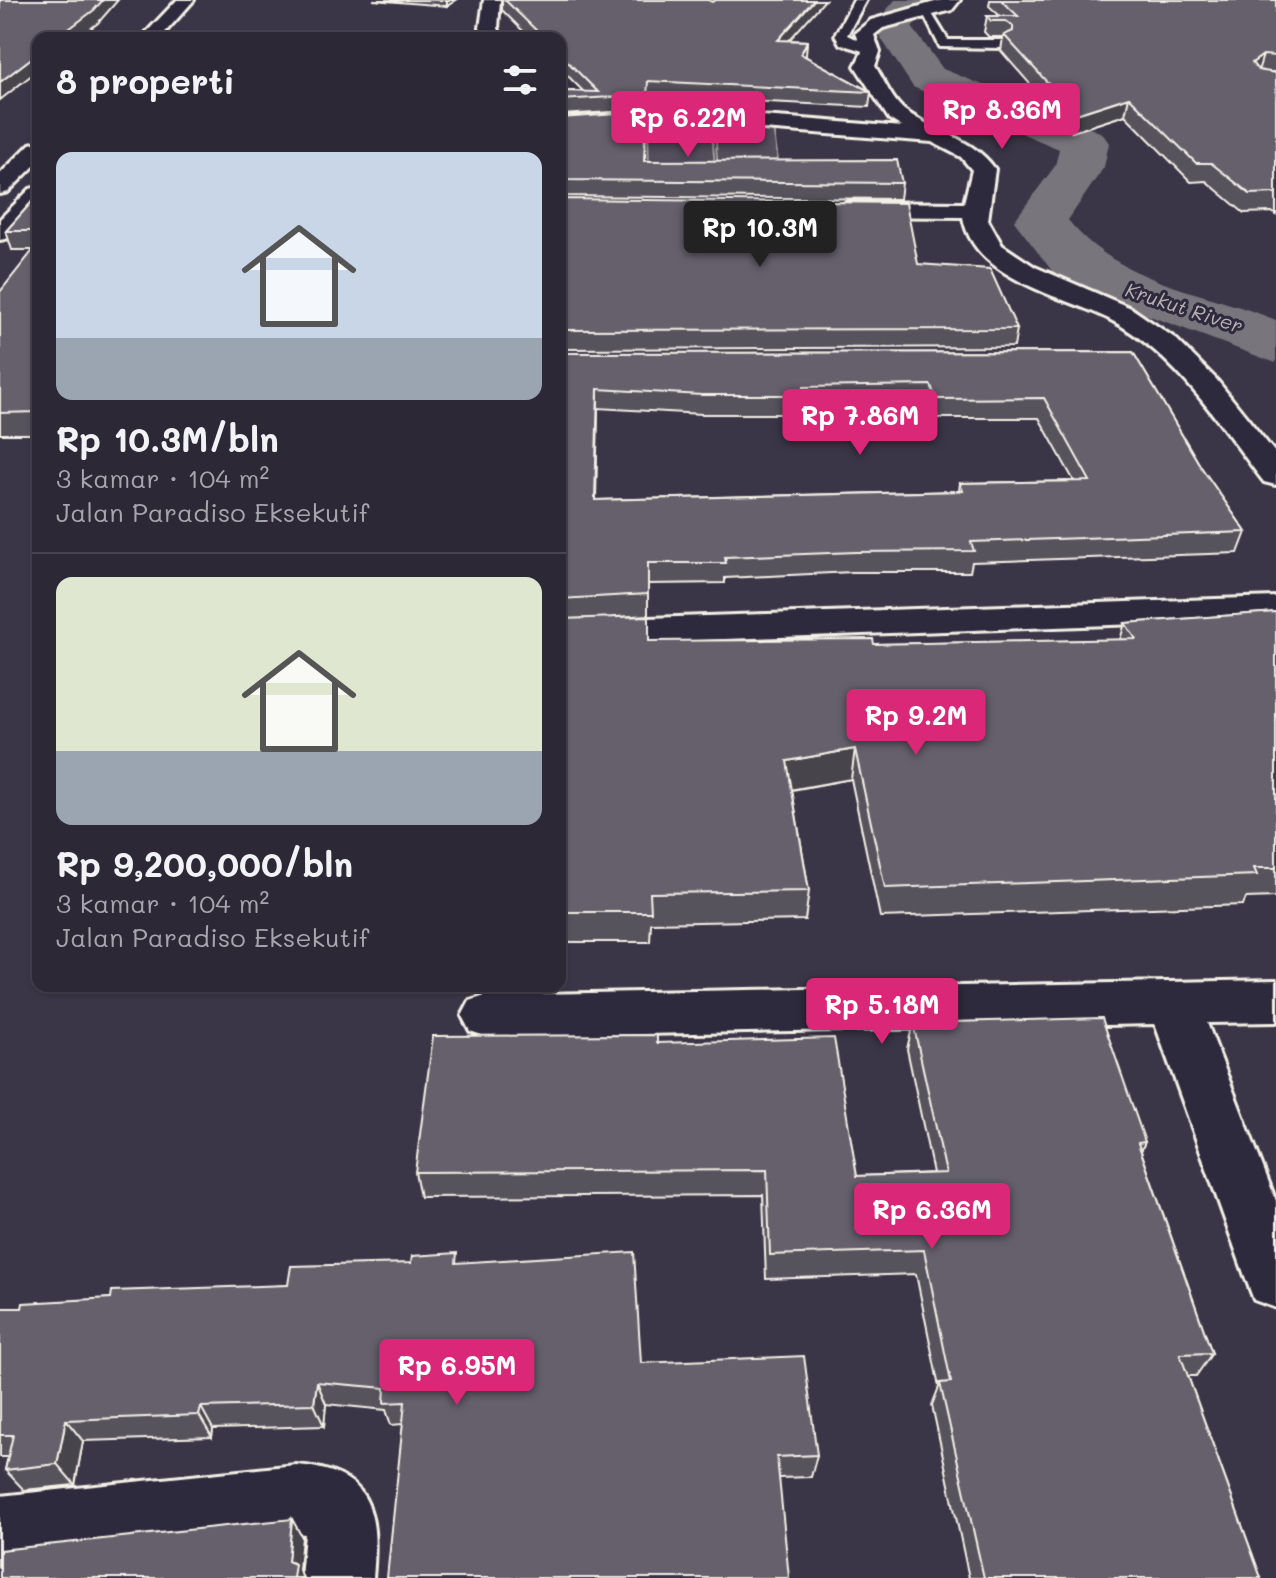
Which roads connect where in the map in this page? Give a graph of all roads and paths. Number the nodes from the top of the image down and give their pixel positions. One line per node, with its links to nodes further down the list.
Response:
1 (186, 0): 6 (street)
2 (492, 0): 7 (street)
3 (860, 0): 10 (lane)
4 (952, 0): 5 (street)
5 (920, 13): 8 (lane); 10 (street)
6 (156, 32)
7 (491, 32)
8 (944, 44): 9 (lane); 11 (lane)
9 (1003, 44)
10 (871, 52): 13 (street)
11 (949, 60)
12 (571, 122): 13 (street)
13 (936, 136): 18 (street)
14 (32, 157): 15 (street)
15 (0, 187)
16 (32, 200): 19 (street)
17 (830, 209): 18 (street)
18 (973, 210): 21 (street)
19 (0, 233)
20 (1132, 359): 21 (street)
21 (1180, 359): 22 (street)
22 (1276, 475)
23 (1276, 608): 24 (street)
24 (566, 633)
25 (1276, 1001): 26 (street)
26 (1173, 1003): 27 (street); 28 (street)
27 (488, 1016)
28 (1276, 1279)
29 (0, 1531): 30 (street)
30 (337, 1578)

